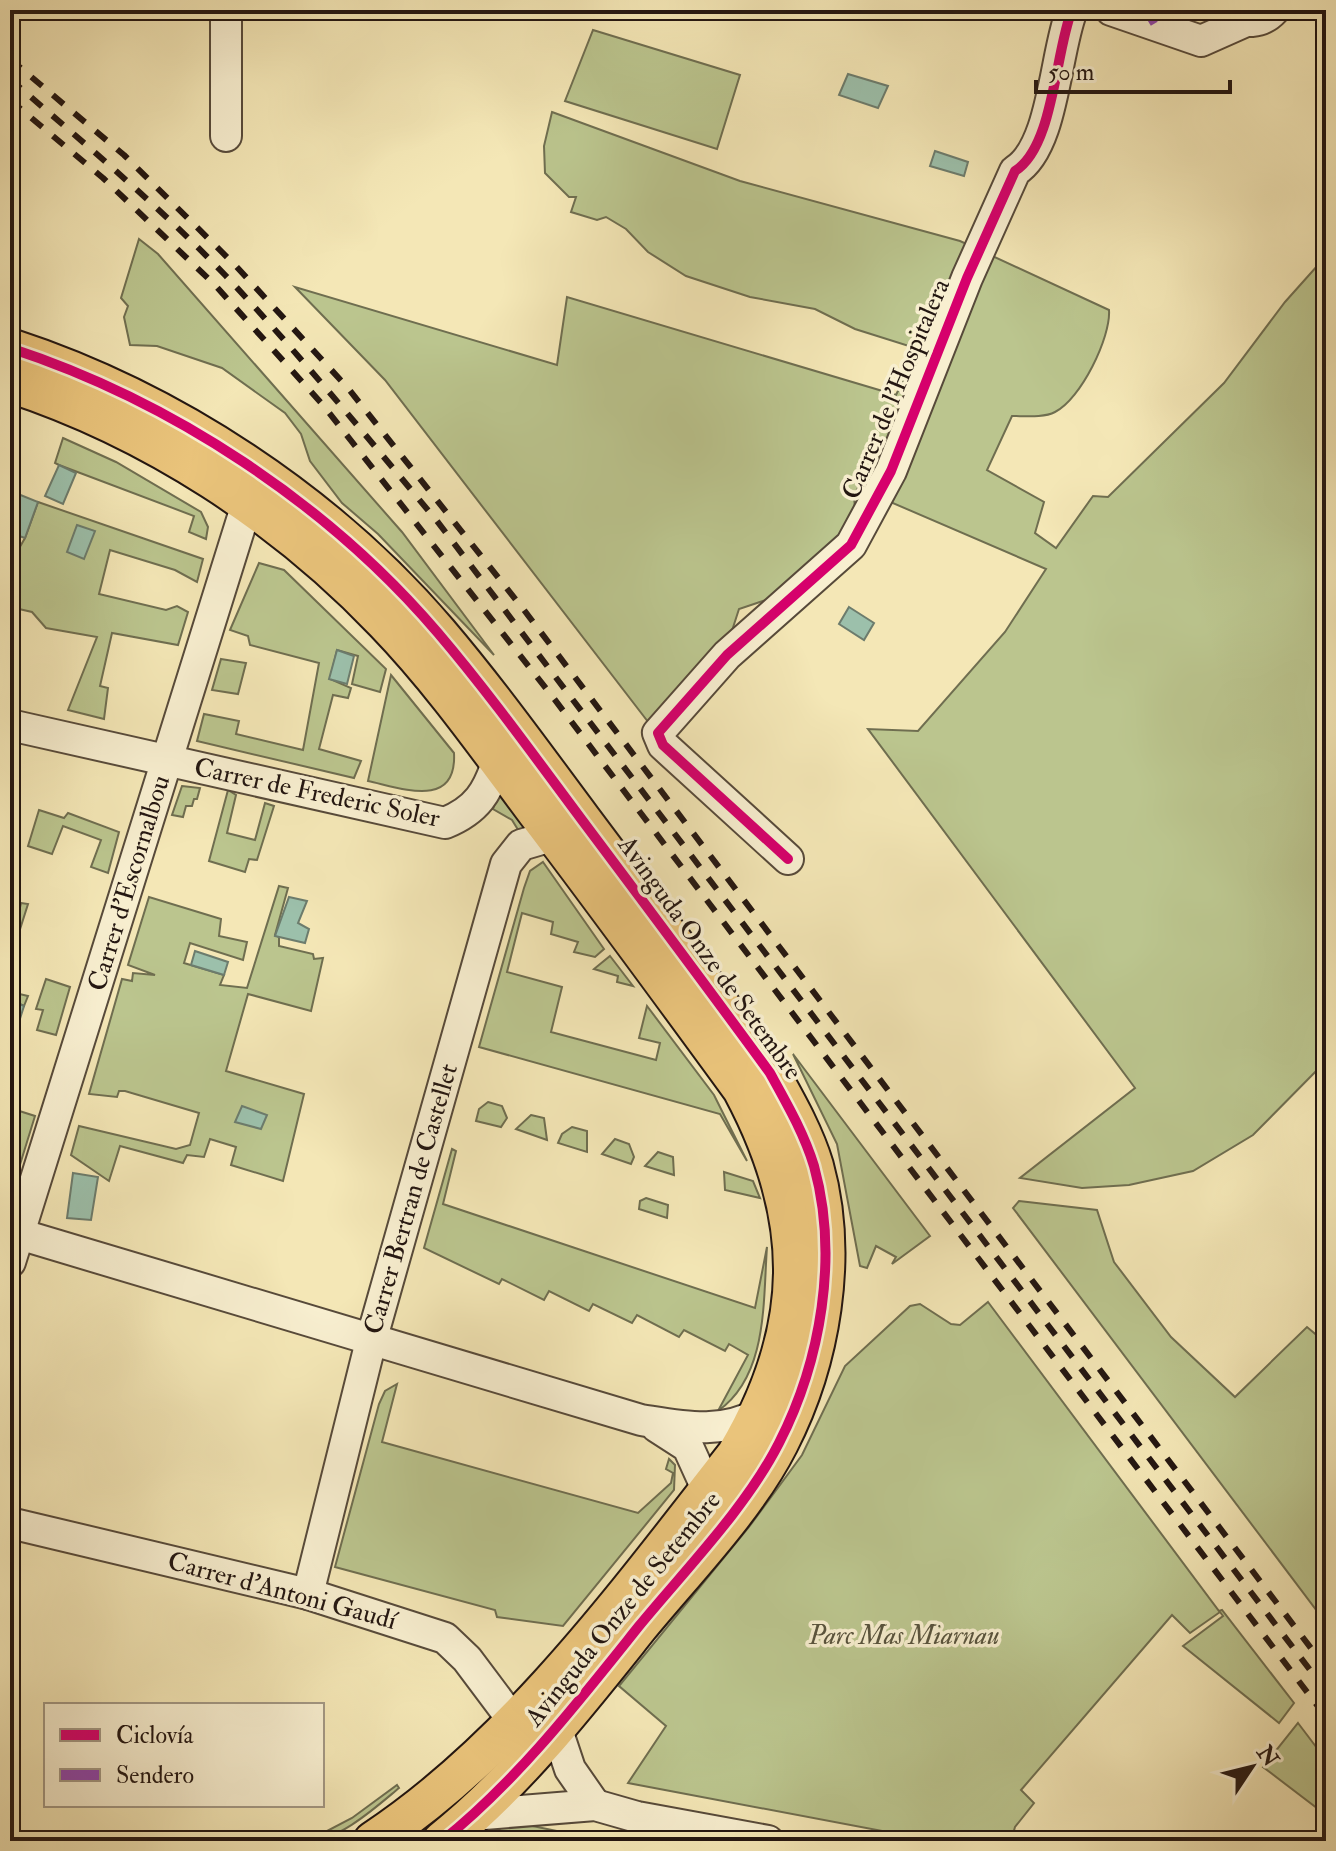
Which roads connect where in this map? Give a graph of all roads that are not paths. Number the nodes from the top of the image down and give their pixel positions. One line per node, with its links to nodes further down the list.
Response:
1 (226, 10): 7 (street)
2 (1072, 10): 15 (street, Carrer de l'Hospitalera)
3 (1111, 10): 6 (street)
4 (1274, 10): 5 (street)
5 (1236, 16): 6 (street)
6 (1151, 17)
7 (226, 136)
8 (10, 348): 24 (main road, Avinguda Onze de Setembre)
9 (10, 383): 10 (main road, Avinguda Onze de Setembre)
10 (247, 504): 12 (main road, Avinguda Onze de Setembre); 13 (street, Carrer d'Escornalbou)
11 (10, 725): 13 (street, Carrer de Frederic Soler)
12 (498, 760): 13 (street, Carrer de Frederic Soler); 14 (main road, Avinguda Onze de Setembre)
13 (167, 761): 16 (street, Carrer d'Escornalbou)
14 (555, 835): 17 (street, Carrer Bertran de Castellet); 18 (main road, Avinguda Onze de Setembre)
15 (788, 859)
16 (14, 1248): 17 (street)
17 (371, 1341): 19 (street); 22 (street, Carrer Bertran de Castellet)
18 (761, 1413): 19 (street); 20 (main road, Avinguda Onze de Setembre)
19 (641, 1420): 20 (street)
20 (708, 1491): 23 (main road, Avinguda Onze de Setembre)
21 (10, 1523): 22 (street, Carrer d'Antoni Gaudí)
22 (308, 1594): 23 (street, Carrer d'Antoni Gaudí)
23 (515, 1723): 27 (main road, Avinguda Onze de Setembre)
24 (556, 1727): 25 (street); 26 (main road, Avinguda Onze de Setembre)
25 (595, 1805): 26 (street); 29 (street)
26 (472, 1815): 28 (main road, Avinguda Onze de Setembre)
27 (373, 1841)
28 (442, 1841)
29 (768, 1841)

